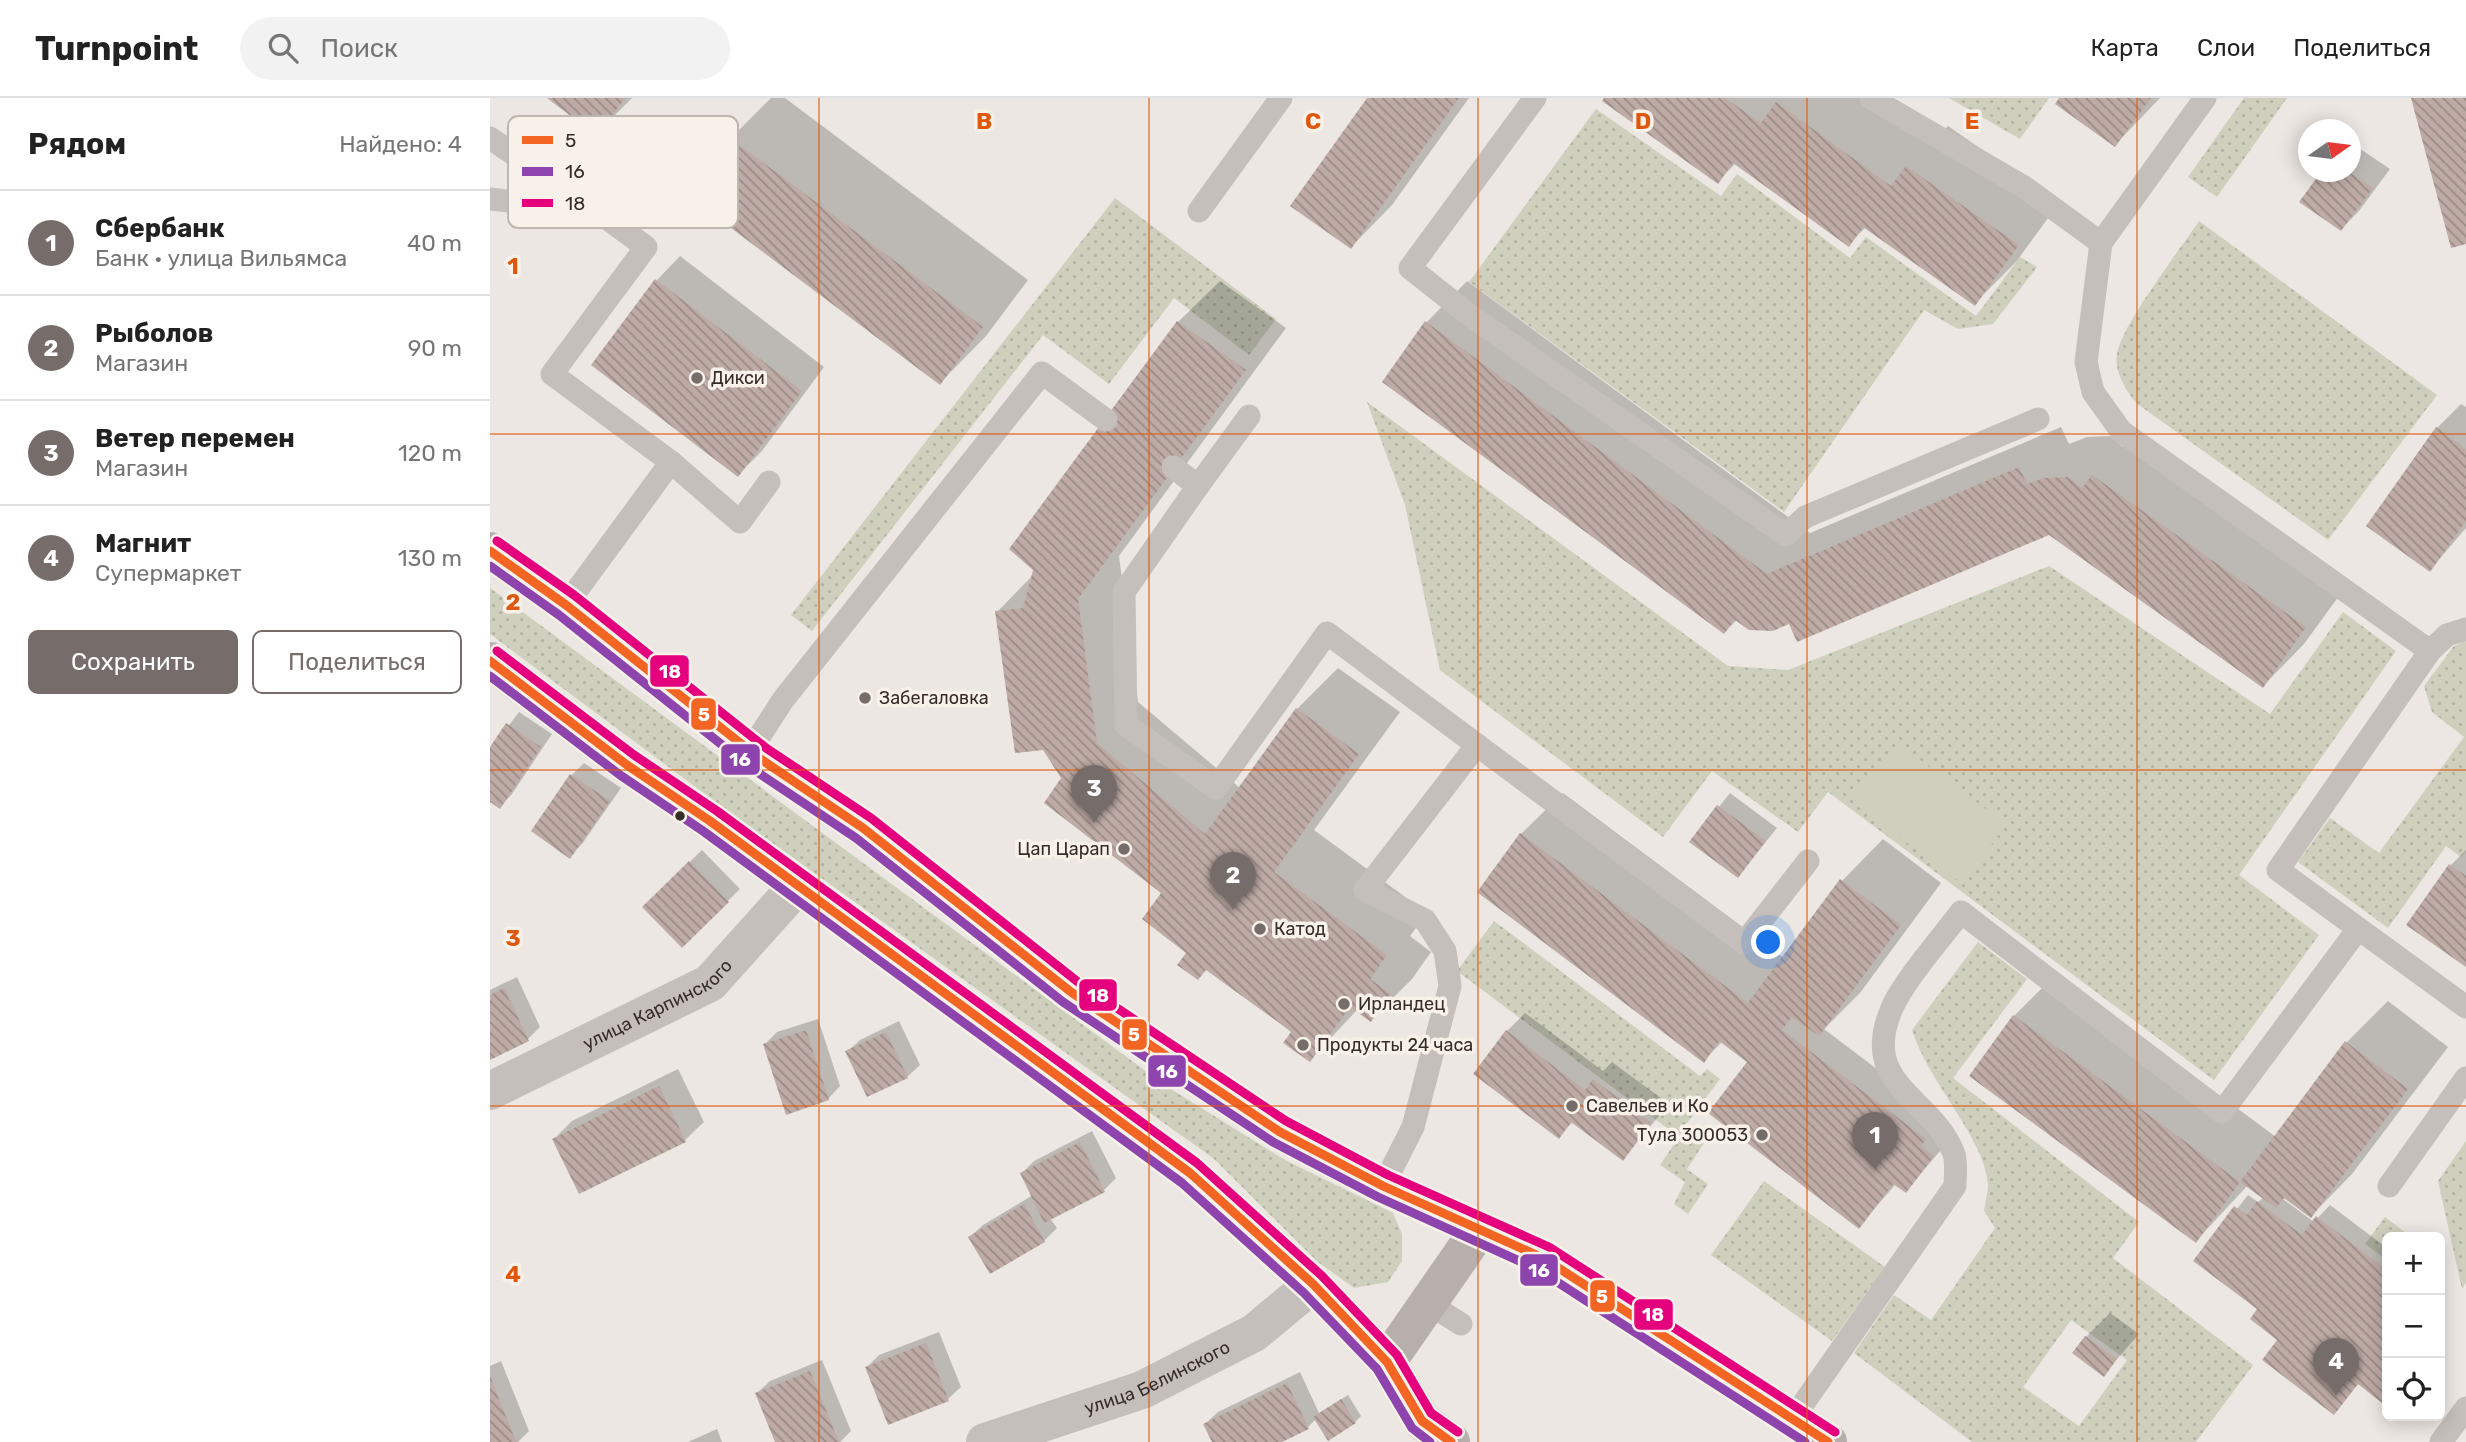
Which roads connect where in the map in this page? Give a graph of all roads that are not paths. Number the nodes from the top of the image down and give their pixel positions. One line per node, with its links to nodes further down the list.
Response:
1 (1281, 98): 9 (lane)
2 (1535, 98): 13 (lane)
3 (1871, 98): 11 (lane)
4 (2205, 98): 11 (lane)
5 (490, 138): 6 (lane)
6 (508, 150)
7 (490, 199): 8 (lane)
8 (508, 201)
9 (1199, 211)
10 (620, 228): 15 (lane)
11 (2101, 243): 22 (lane)
12 (1249, 416): 18 (lane)
13 (2038, 419)
14 (1106, 420): 25 (lane)
15 (671, 462): 17 (lane); 20 (lane)
16 (1173, 467): 18 (lane)
17 (769, 482)
18 (1198, 486): 24 (lane)
19 (490, 551): 20 (street)
20 (566, 605): 25 (street)
21 (2466, 629): 22 (lane)
22 (2430, 651): 28 (lane)
23 (490, 661): 27 (street)
24 (1477, 745): 26 (lane); 32 (lane)
25 (750, 751): 32 (street)
26 (1808, 861)
27 (798, 885): 31 (street, улица Карпинского); 35 (street)
28 (2358, 929): 29 (lane); 40 (lane)
29 (2466, 1007)
30 (2466, 1078): 33 (lane)
31 (490, 1091)
32 (1383, 1186): 34 (street)
33 (2389, 1186)
34 (1478, 1231): 36 (street); 40 (street)
35 (1313, 1284): 38 (street); 42 (street, улица Белинского)
36 (1429, 1304): 37 (lane); 38 (street)
37 (1461, 1324)
38 (1387, 1362): 41 (street)
39 (2466, 1408): 44 (lane)
40 (1794, 1417): 43 (street)
41 (1437, 1435)
42 (985, 1442)
43 (1828, 1442)
44 (2441, 1442)

